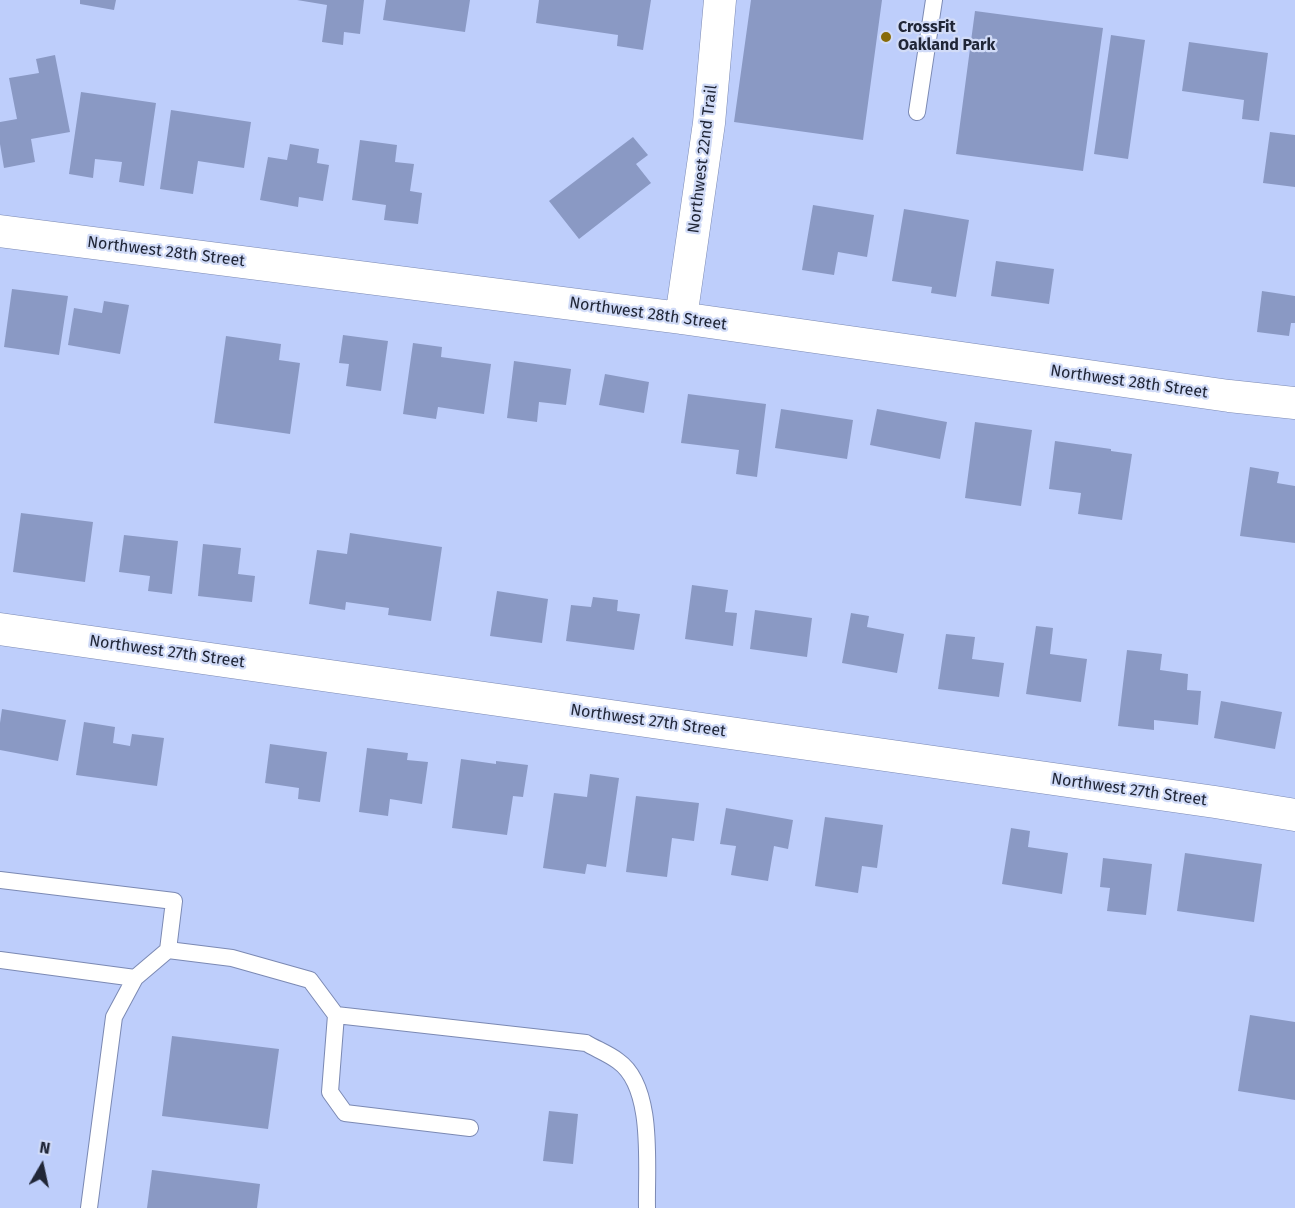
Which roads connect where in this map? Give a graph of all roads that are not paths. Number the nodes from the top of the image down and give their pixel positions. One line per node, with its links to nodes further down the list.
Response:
1 (720, 0): 5 (street, Northwest 22nd Trail)
2 (934, 0): 3 (lane)
3 (917, 112)
4 (0, 231): 5 (street, Northwest 28th Street)
5 (681, 318): 6 (street, Northwest 28th Street)
6 (1295, 403)
7 (0, 629): 8 (street, Northwest 27th Street)
8 (1295, 815)
9 (0, 880): 10 (lane)
10 (168, 951): 12 (lane); 13 (lane)
11 (0, 960): 12 (lane)
12 (135, 978): 15 (lane)
13 (336, 1015): 14 (lane); 16 (lane)
14 (470, 1128)
15 (89, 1208)
16 (647, 1208)

